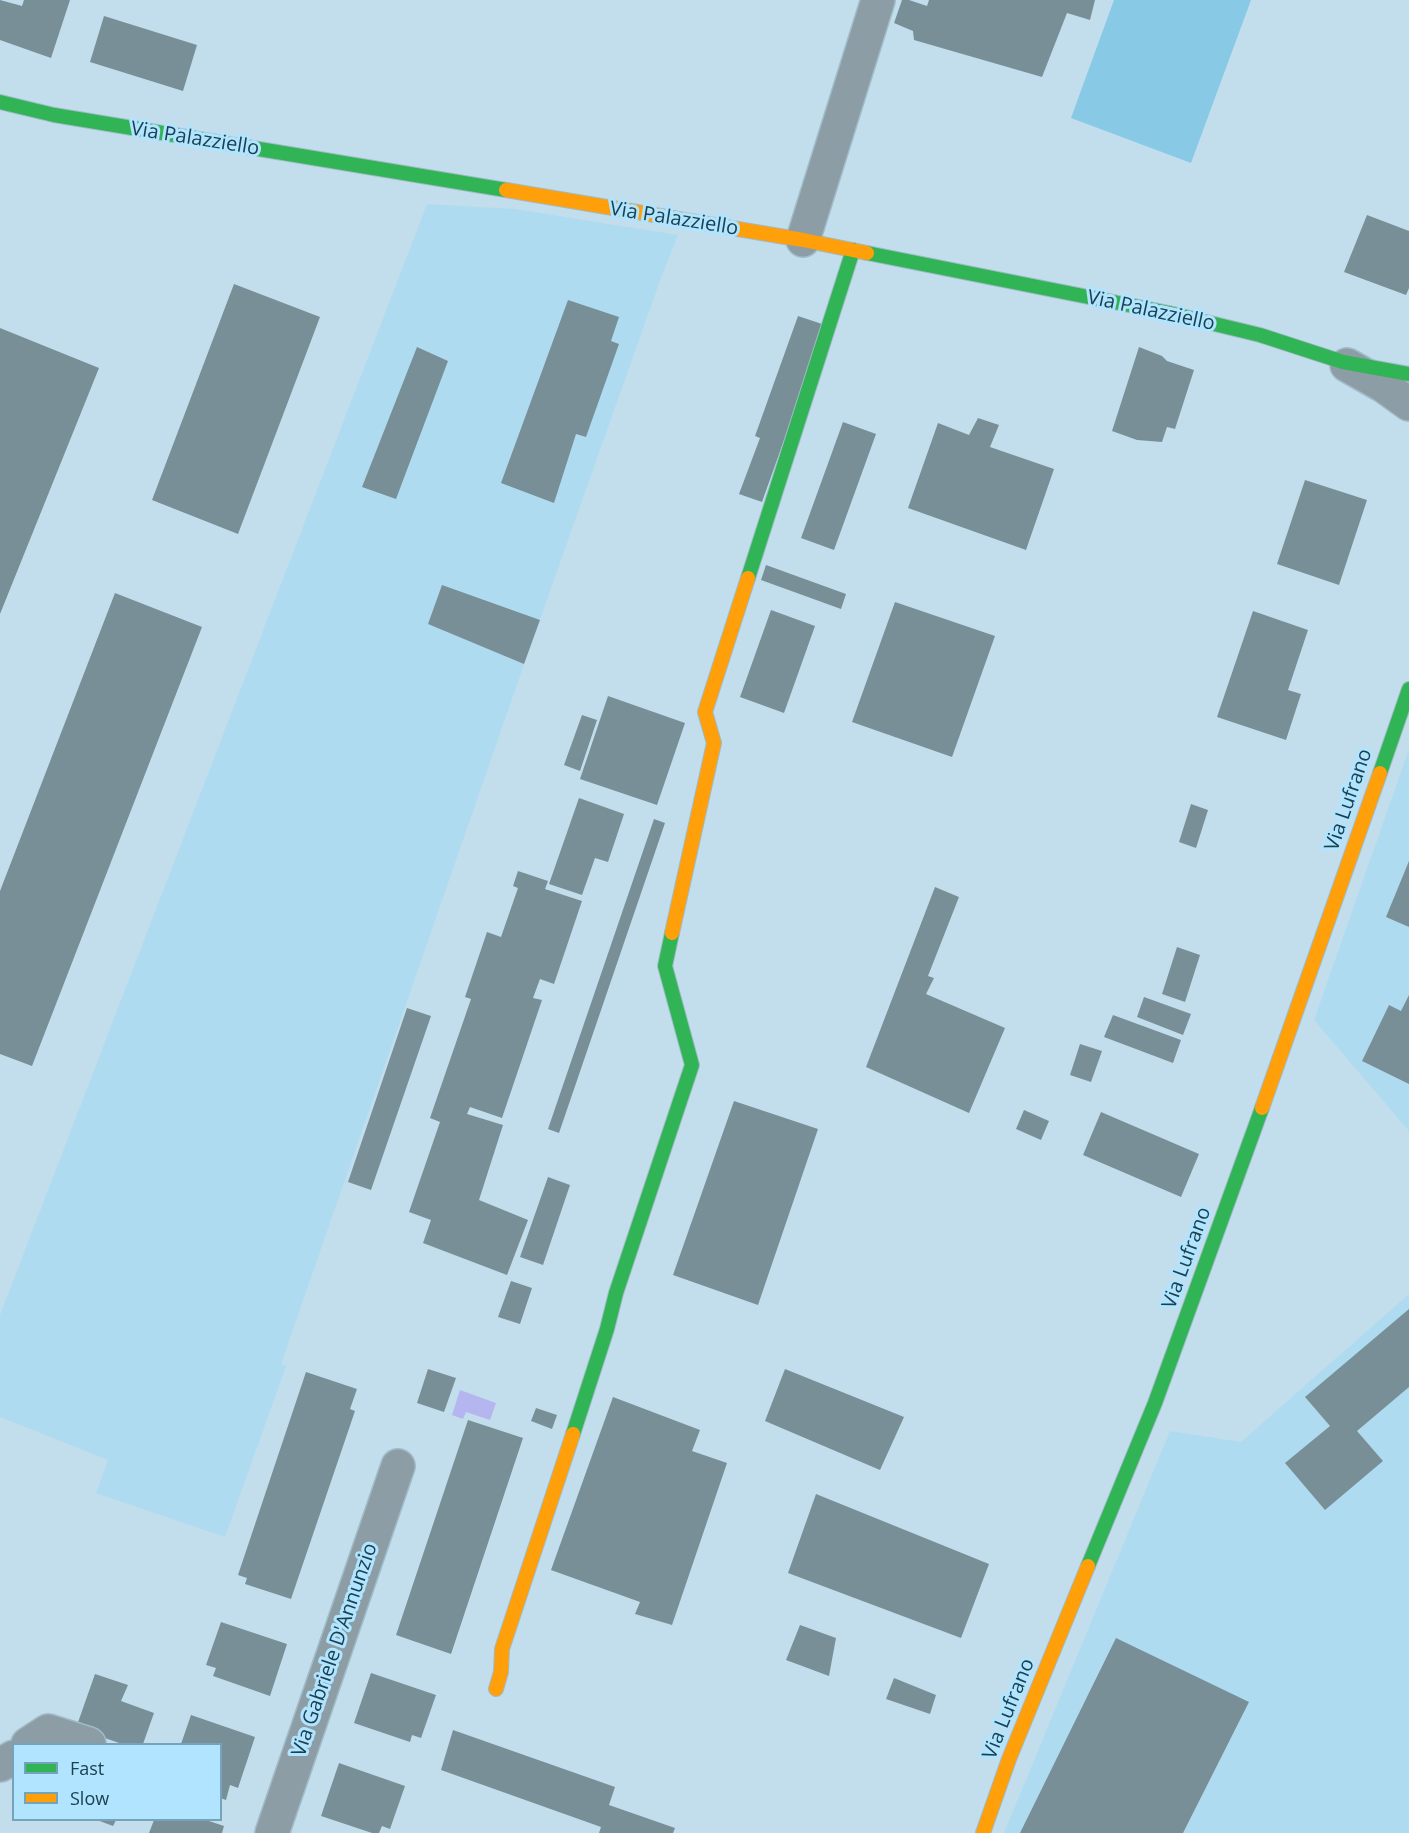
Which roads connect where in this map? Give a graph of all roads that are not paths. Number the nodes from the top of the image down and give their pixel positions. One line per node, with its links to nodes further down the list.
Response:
1 (878, 0): 3 (street)
2 (0, 102): 3 (street, Via Palazziello)
3 (803, 240): 4 (street, Via Palazziello)
4 (854, 250): 5 (street, Via Palazziello); 10 (street)
5 (1343, 362): 6 (street, Via Palazziello); 7 (street, Via Palazziello)
6 (1409, 374)
7 (1409, 404)
8 (1409, 689): 14 (street, Via Lufrano)
9 (398, 1466): 13 (street, Via Gabriele D'Annunzio)
10 (496, 1689)
11 (30, 1743): 12 (street)
12 (85, 1743)
13 (272, 1833)
14 (983, 1833)

